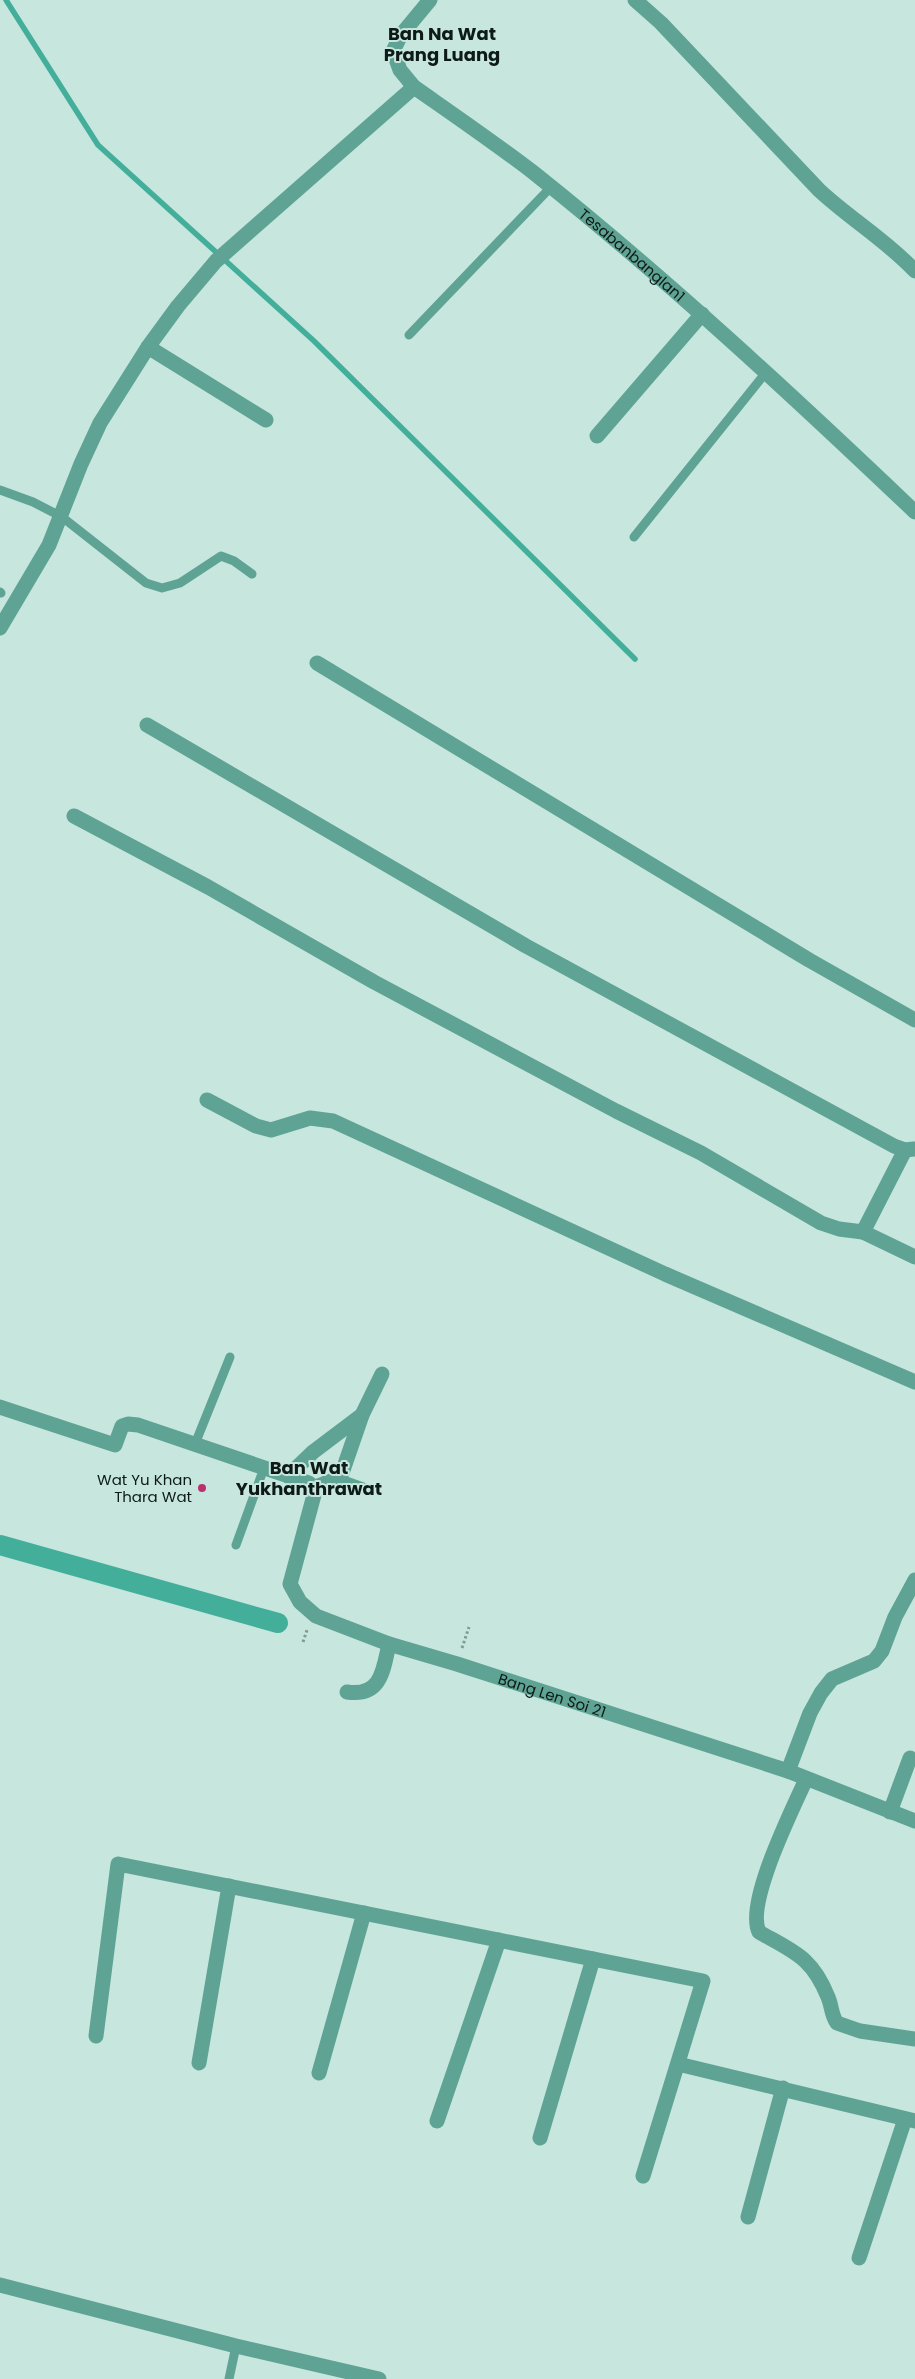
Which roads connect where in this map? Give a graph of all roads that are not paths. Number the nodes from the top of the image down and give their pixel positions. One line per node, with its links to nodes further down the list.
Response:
1 (430, 0): 3 (street, Tesabanbanglan1)
2 (635, 0): 5 (street)
3 (414, 87): 4 (street, Tesabanbanglan1); 8 (street)
4 (551, 187): 6 (street, Tesabanbanglan1); 7 (lane)
5 (915, 271)
6 (702, 314): 9 (street, Tesabanbanglan1); 11 (street)
7 (409, 335)
8 (148, 347): 10 (street); 14 (street)
9 (767, 372): 13 (street, Tesabanbanglan1); 15 (lane)
10 (266, 420)
11 (597, 436)
12 (0, 490): 14 (lane)
13 (915, 512)
14 (62, 517): 16 (lane); 17 (street)
15 (634, 537)
16 (252, 574)
17 (1, 626)
18 (317, 663): 21 (street)
19 (147, 725): 23 (street)
20 (74, 816): 24 (street)
21 (915, 1020)
22 (207, 1100): 28 (street)
23 (910, 1149): 24 (street)
24 (863, 1232): 25 (street)
25 (915, 1257)
26 (230, 1357): 31 (lane)
27 (382, 1374): 30 (street)
28 (915, 1382)
29 (0, 1407): 31 (street)
30 (362, 1416): 33 (street); 34 (street)
31 (195, 1444): 32 (street)
32 (264, 1468): 33 (street); 37 (lane)
33 (288, 1476): 36 (street)
34 (338, 1478): 35 (lane); 36 (street)
35 (366, 1488)
36 (314, 1491): 39 (street, Bang Len Soi 21)
37 (236, 1545)
38 (915, 1580): 42 (street)
39 (389, 1644): 40 (street); 42 (street, Bang Len Soi 21)
40 (347, 1692)
41 (910, 1758): 44 (street)
42 (788, 1771): 43 (street, Bang Len Soi 21)
43 (806, 1779): 44 (street, Bang Len Soi 21); 51 (street)
44 (890, 1812): 45 (street, Bang Len Soi 21)
45 (915, 1821)
46 (229, 1886): 47 (street); 50 (street); 52 (street)
47 (364, 1913): 48 (street); 54 (street)
48 (499, 1940): 49 (street); 57 (street)
49 (593, 1959): 53 (street); 58 (street)
50 (96, 2036)
51 (915, 2039)
52 (199, 2063)
53 (678, 2064): 55 (street); 59 (street)
54 (319, 2073)
55 (783, 2088): 56 (street); 60 (street)
56 (910, 2120): 61 (street)
57 (437, 2121)
58 (540, 2138)
59 (643, 2176)
60 (748, 2217)
61 (859, 2258)
62 (0, 2284): 63 (street)
63 (236, 2346): 64 (lane); 65 (street)
64 (229, 2379)
65 (379, 2379)

